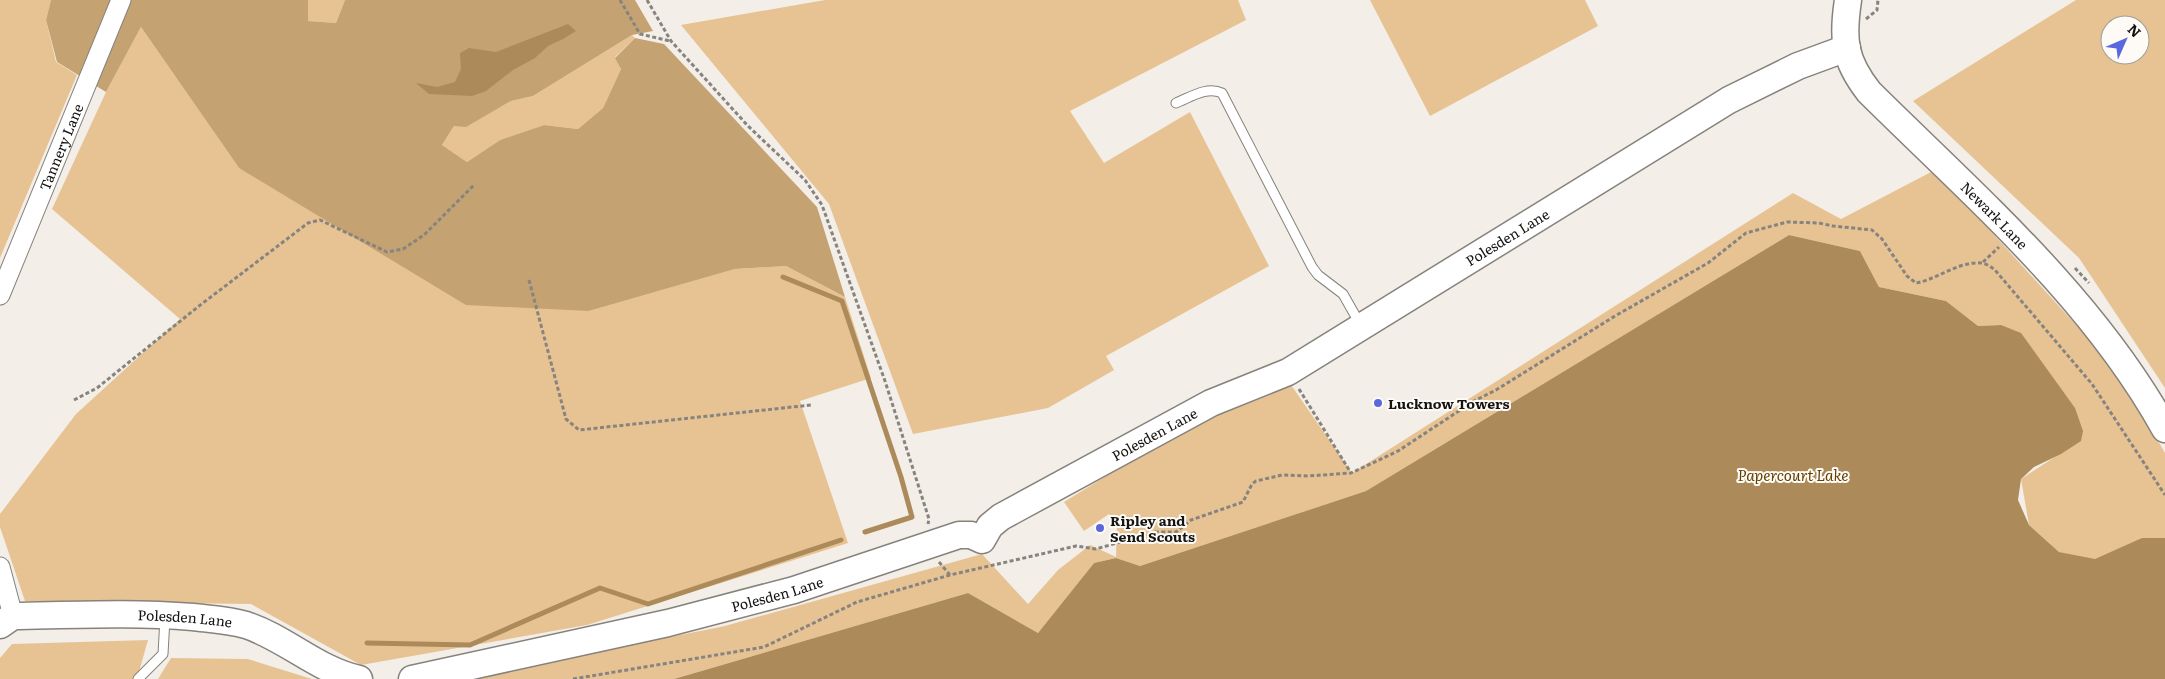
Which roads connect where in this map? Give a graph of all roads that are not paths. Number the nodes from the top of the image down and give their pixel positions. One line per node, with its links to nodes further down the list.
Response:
1 (121, 0): 5 (street, Tannery Lane)
2 (1848, 0): 3 (street, Newark Lane)
3 (1847, 48): 6 (street, Polesden Lane); 7 (street, Newark Lane)
4 (1176, 103): 6 (lane)
5 (0, 295)
6 (1362, 326): 13 (street, Polesden Lane)
7 (2165, 428)
8 (0, 567): 10 (street)
9 (164, 615): 10 (street, Polesden Lane); 11 (lane); 12 (street, Polesden Lane)
10 (7, 620)
11 (138, 679)
12 (359, 679)
13 (412, 679)

